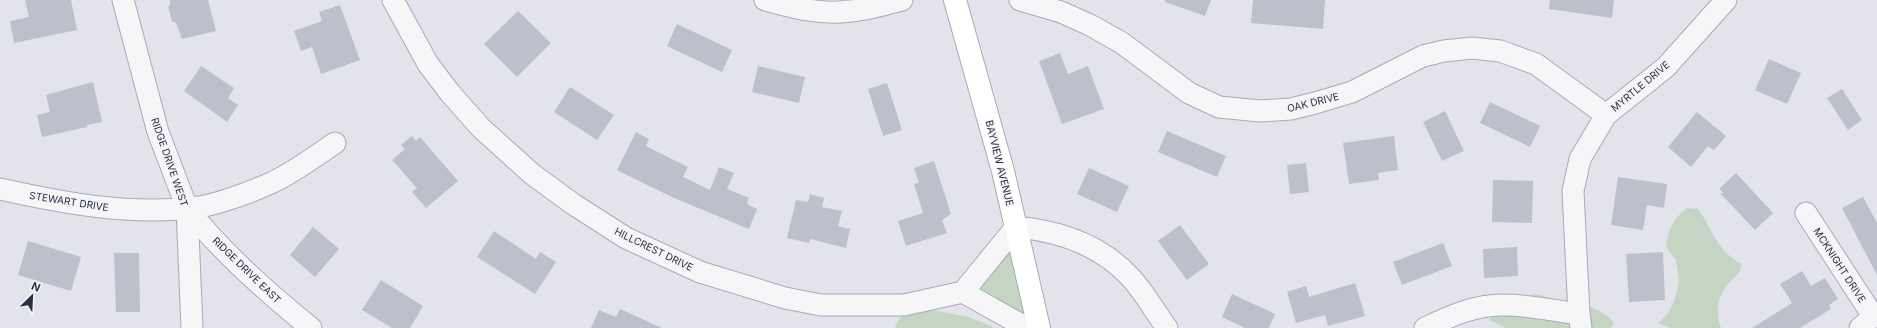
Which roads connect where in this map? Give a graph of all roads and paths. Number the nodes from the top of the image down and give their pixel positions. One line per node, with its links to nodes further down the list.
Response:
1 (123, 0): 11 (street, RIDGE DRIVE WEST)
2 (393, 0): 14 (street, HILLCREST DRIVE)
3 (765, 0): 4 (street)
4 (902, 0)
5 (954, 0): 13 (main road, BAYVIEW AVENUE)
6 (1020, 0): 8 (street, OAK DRIVE)
7 (1726, 0): 8 (street, MYRTLE DRIVE)
8 (1606, 115): 16 (street, MYRTLE DRIVE)
9 (335, 143): 11 (street, STEWART DRIVE)
10 (0, 189): 11 (street, STEWART DRIVE)
11 (187, 208): 17 (street, RIDGE DRIVE WEST); 18 (street, RIDGE DRIVE EAST)
12 (1806, 213): 15 (street, MCKNIGHT DRIVE)
13 (1016, 227): 14 (street); 20 (main road, BAYVIEW AVENUE); 21 (street)
14 (963, 292): 19 (street)
15 (1870, 319)
16 (1580, 321): 22 (street)
17 (192, 328)
18 (311, 328)
19 (1027, 328)
20 (1039, 328)
21 (1167, 328)
22 (1425, 328)

